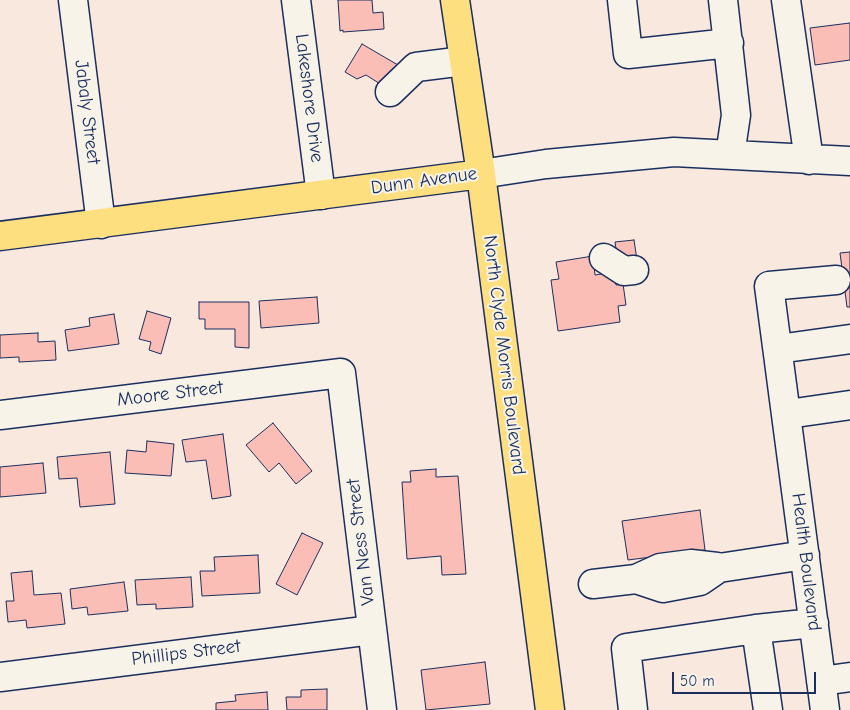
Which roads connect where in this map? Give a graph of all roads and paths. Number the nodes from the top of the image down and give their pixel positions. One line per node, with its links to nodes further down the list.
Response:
1 (73, 0): 15 (street, Jabaly Street)
2 (296, 0): 14 (street, Lakeshore Drive)
3 (455, 0): 8 (main road, North Clyde Morris Boulevard)
4 (622, 0): 7 (street)
5 (723, 0): 7 (street)
6 (786, 0): 11 (street)
7 (729, 43): 10 (street)
8 (464, 61): 9 (street); 13 (main road, North Clyde Morris Boulevard)
9 (390, 92)
10 (730, 155): 11 (street, Dunn Avenue); 13 (street, Dunn Avenue)
11 (809, 160): 12 (street, Dunn Avenue)
12 (850, 161)
13 (481, 174): 14 (main road, Dunn Avenue); 35 (main road, North Clyde Morris Boulevard)
14 (321, 195): 15 (main road, Dunn Avenue)
15 (101, 224): 16 (main road, Dunn Avenue)
16 (0, 236)
17 (604, 258): 18 (street)
18 (634, 270)
19 (836, 280): 21 (street, Health Boulevard)
20 (850, 339): 21 (street)
21 (778, 349): 24 (street, Health Boulevard)
22 (340, 373): 25 (street, Moore Street); 30 (street, Van Ness Street)
23 (850, 405): 24 (street)
24 (788, 414): 26 (street, Health Boulevard)
25 (0, 415)
26 (805, 555): 27 (street); 28 (street, Health Boulevard)
27 (593, 584)
28 (814, 623): 29 (street); 33 (street, Health Boulevard)
29 (756, 629): 36 (street); 37 (street)
30 (372, 630): 31 (street, Phillips Street); 34 (street, Van Ness Street)
31 (0, 677)
32 (850, 677): 33 (street)
33 (822, 681): 38 (street, Health Boulevard)
34 (382, 710)
35 (550, 710)
36 (633, 710)
37 (768, 710)
38 (825, 710)

